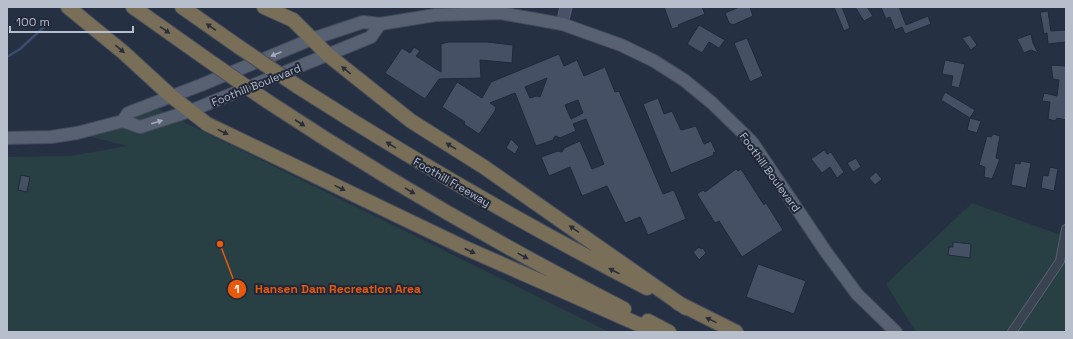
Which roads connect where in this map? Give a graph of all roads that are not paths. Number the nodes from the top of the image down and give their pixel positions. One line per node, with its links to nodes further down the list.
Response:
1 (68, 7): 10 (highway, one-way to 10)
2 (133, 7): 17 (highway, one-way to 17, bridge)
3 (182, 7): 15 (highway, Foothill Freeway, one-way to 3, bridge)
4 (264, 7): 8 (highway)
5 (566, 7): 7 (main road)
6 (380, 24): 7 (main road, Foothill Boulevard); 8 (main road, Foothill Boulevard); 9 (main road, Foothill Boulevard)
7 (562, 24): 19 (main road, Foothill Boulevard)
8 (312, 39): 9 (highway); 10 (main road, Foothill Boulevard, one-way to 10)
9 (328, 55): 11 (main road, Foothill Boulevard); 15 (highway, one-way to 9)
10 (171, 96): 11 (highway); 12 (main road, Foothill Boulevard)
11 (190, 111): 12 (main road, Foothill Boulevard, one-way to 11); 16 (highway, one-way to 16)
12 (123, 121): 13 (main road, Foothill Boulevard)
13 (7, 138)
14 (1066, 229): 20 (street)
15 (686, 308): 18 (highway, Foothill Freeway, one-way to 15)
16 (656, 332)
17 (669, 332)
18 (736, 332)
19 (896, 332)
20 (1012, 332)

